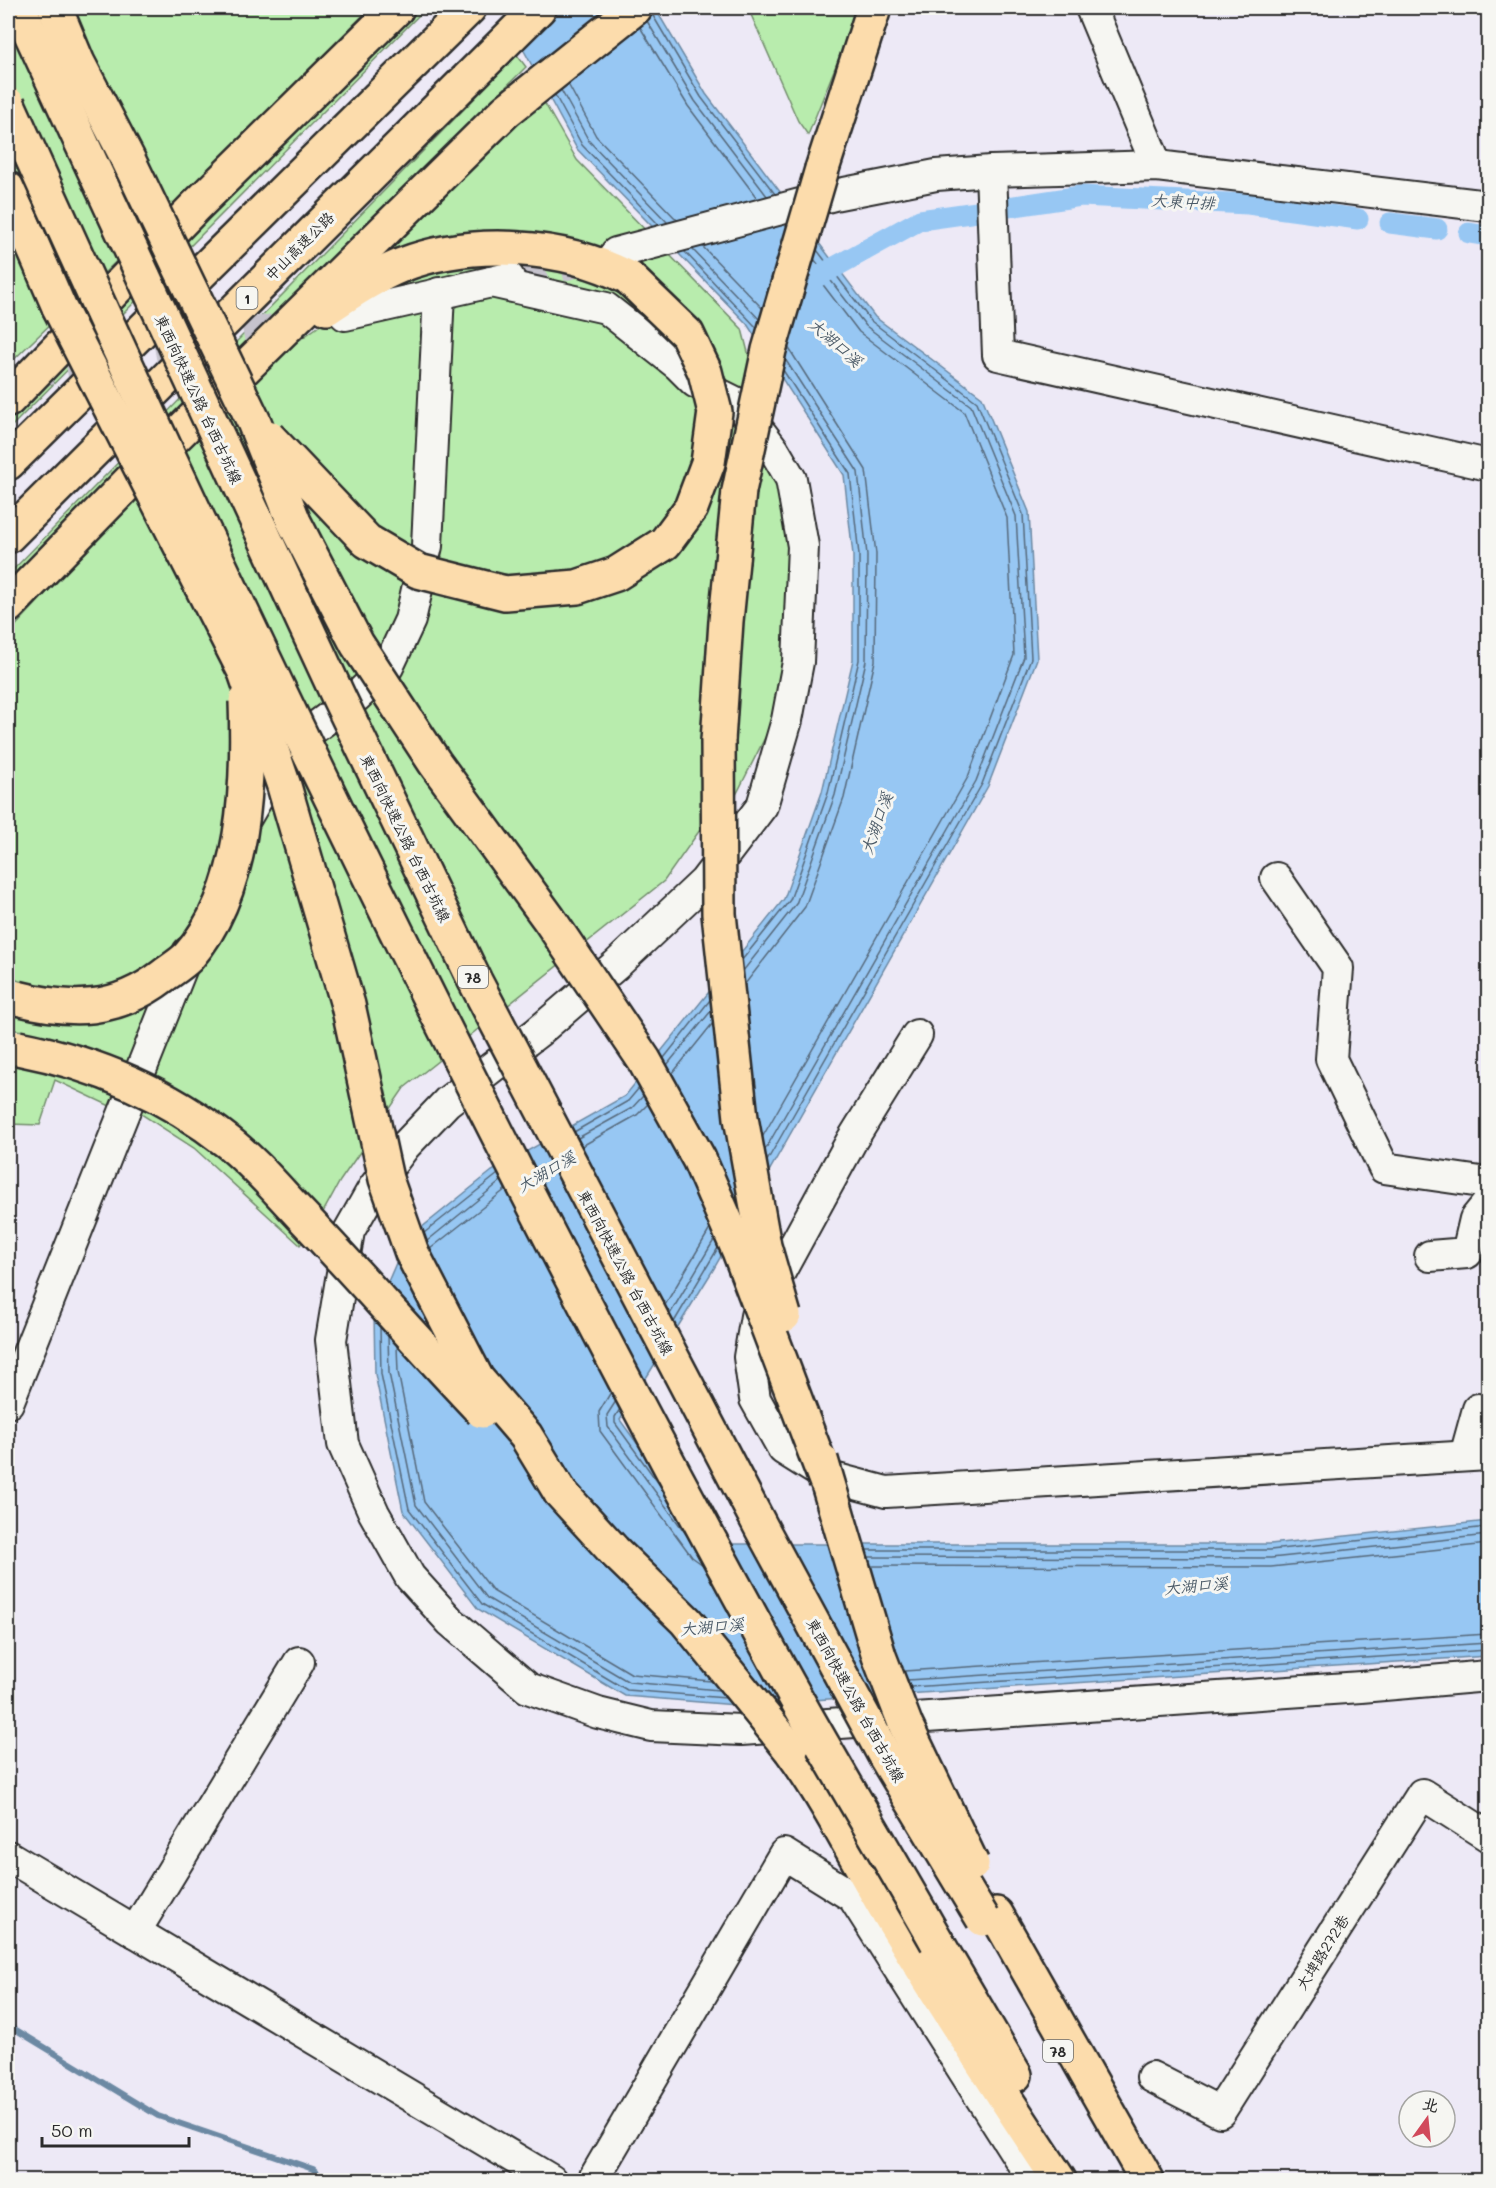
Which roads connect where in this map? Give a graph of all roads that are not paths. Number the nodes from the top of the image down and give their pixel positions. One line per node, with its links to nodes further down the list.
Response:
1 (19, 8): 51 (highway, 東西向快速公路 台西古坑線 / 78, bridge)
2 (55, 8): 13 (highway, bridge)
3 (70, 8): 13 (highway, bridge)
4 (364, 8): 12 (highway)
5 (397, 8): 12 (highway)
6 (539, 8): 31 (highway, 中山高速公路 / 1)
7 (635, 8): 24 (highway)
8 (874, 8): 45 (highway, bridge)
9 (1090, 8): 14 (street)
10 (461, 16): 28 (highway)
11 (8, 104): 58 (highway, bridge)
12 (283, 123): 23 (highway)
13 (127, 157): 27 (highway, bridge)
14 (1157, 166): 15 (street); 17 (street)
15 (991, 171): 19 (street); 29 (street)
16 (8, 189): 21 (highway)
17 (1488, 206)
18 (8, 221): 21 (highway)
19 (625, 260): 24 (highway); 27 (highway, bridge)
20 (439, 293): 22 (street); 42 (street); 48 (street)
21 (59, 307): 34 (highway, bridge)
22 (345, 315)
23 (62, 342): 25 (highway); 26 (highway)
24 (268, 347): 30 (highway)
25 (8, 387)
26 (8, 400)
27 (254, 422): 45 (highway, bridge)
28 (8, 463)
29 (1488, 465)
30 (130, 481): 32 (highway); 33 (highway)
31 (8, 536)
32 (8, 606)
33 (8, 622)
34 (245, 672): 36 (highway, bridge); 46 (highway, bridge)
35 (1276, 878): 39 (street)
36 (12, 996)
37 (917, 1035): 44 (street)
38 (13, 1048): 46 (highway, bridge)
39 (1488, 1184)
40 (1488, 1203): 41 (street)
41 (1430, 1256)
42 (8, 1403)
43 (1478, 1409): 44 (street)
44 (1477, 1456)
45 (826, 1481): 51 (highway, bridge)
46 (560, 1492): 57 (highway, bridge)
47 (299, 1662): 52 (street)
48 (1488, 1676)
49 (1488, 1836): 53 (street, 大埤路272巷)
50 (8, 1856): 52 (street)
51 (989, 1916): 59 (highway, 東西向快速公路 台西古坑線 / 78); 60 (highway)
52 (135, 1932): 54 (street)
53 (1152, 2078)
54 (552, 2181)
55 (593, 2181): 56 (street)
56 (1033, 2181)
57 (1059, 2181)
58 (1077, 2181)
59 (1137, 2181)
60 (1147, 2181)

